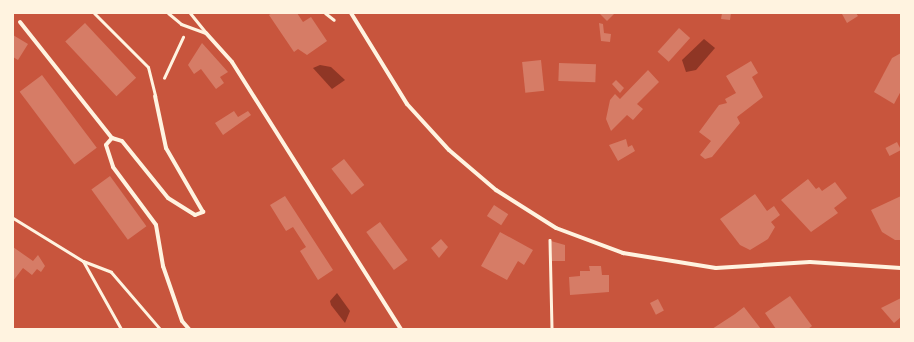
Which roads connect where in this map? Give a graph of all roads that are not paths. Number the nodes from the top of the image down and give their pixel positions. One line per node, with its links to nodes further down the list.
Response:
1 (94, 13): 9 (lane)
2 (168, 13): 8 (lane)
3 (190, 13): 8 (lane)
4 (324, 13): 6 (lane)
5 (351, 13): 13 (street)
6 (334, 20)
7 (20, 22): 10 (street)
8 (206, 33): 17 (street)
9 (155, 96): 10 (street)
10 (112, 138): 16 (street)
11 (13, 218): 12 (lane)
12 (83, 261): 14 (lane); 15 (lane)
13 (901, 268)
14 (121, 329)
15 (160, 329)
16 (189, 329)
17 (401, 329)

